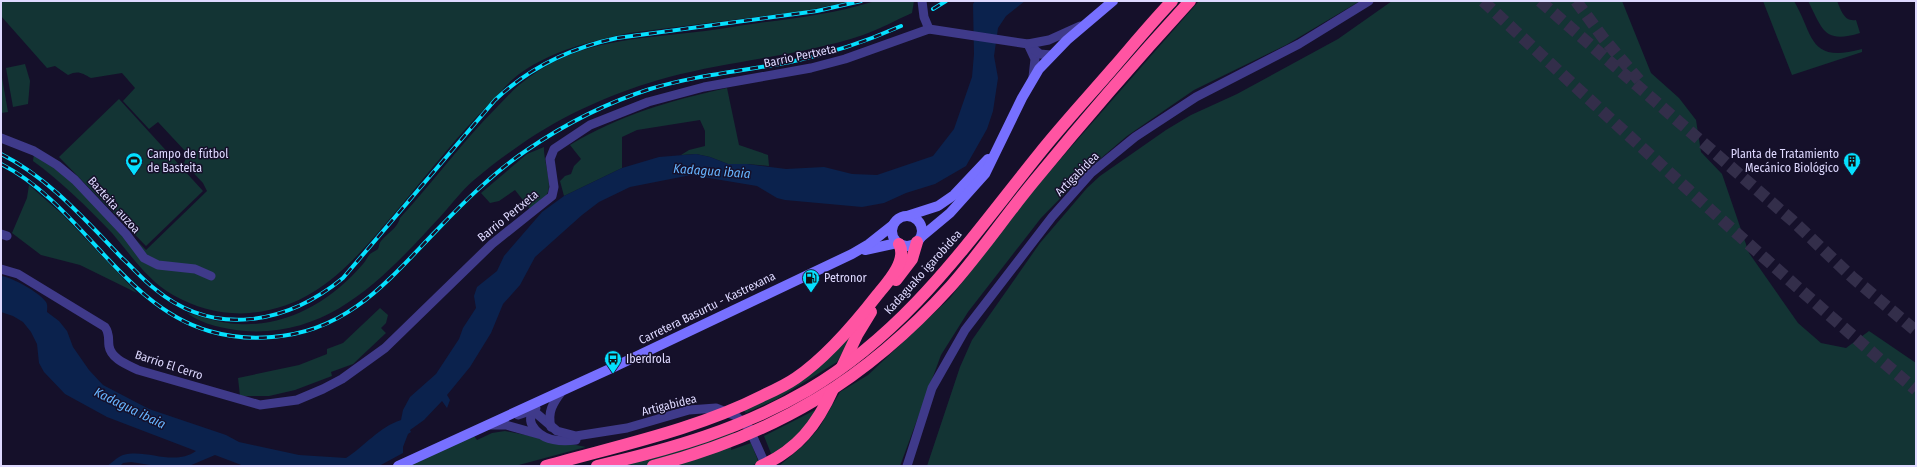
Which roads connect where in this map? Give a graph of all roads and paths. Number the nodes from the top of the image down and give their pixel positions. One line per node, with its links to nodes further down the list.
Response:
1 (922, 1): 7 (street)
2 (1113, 1): 6 (street)
3 (1172, 1): 29 (highway, Kadaguako igarobidea)
4 (1190, 1): 30 (highway)
5 (1369, 1): 33 (street, Artigabidea)
6 (1090, 20): 8 (street); 9 (street)
7 (929, 29): 8 (street); 21 (street, Barrio Pertxeta)
8 (1031, 44): 9 (street); 10 (street)
9 (1052, 55): 10 (street)
10 (1033, 80): 12 (street)
11 (1, 138): 19 (street, Bazteita auzoa)
12 (995, 150): 13 (street); 15 (street)
13 (907, 216): 14 (street); 15 (street)
14 (893, 225): 16 (street); 17 (street)
15 (919, 240): 16 (street); 31 (highway)
16 (898, 243): 17 (street); 28 (highway)
17 (852, 254): 20 (street, Carretera Basurtu - Kastrexana)
18 (1, 269): 21 (street, Barrio El Cerro)
19 (210, 276)
20 (562, 391): 22 (street); 23 (street, Carretera Basurtu - Kastrexana); 24 (street)
21 (232, 397)
22 (532, 412): 23 (street); 24 (street); 25 (street)
23 (488, 425): 25 (street); 27 (street, Carretera Basurtu - Kastrexana)
24 (551, 427): 26 (street)
25 (538, 434): 26 (street)
26 (596, 434): 32 (street, Artigabidea)
27 (398, 466)
28 (546, 466)
29 (597, 466)
30 (653, 466)
31 (761, 466)
32 (766, 466)
33 (907, 466)

